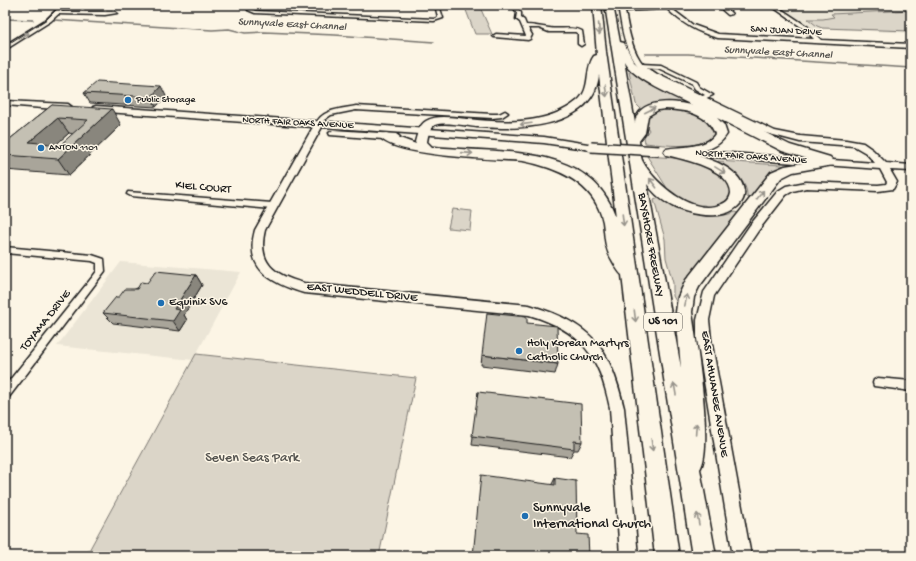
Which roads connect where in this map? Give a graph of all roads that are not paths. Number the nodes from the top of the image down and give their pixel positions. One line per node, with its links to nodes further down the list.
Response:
1 (55, 5): 17 (street)
2 (65, 5): 13 (street)
3 (255, 5): 4 (street)
4 (437, 5)
5 (514, 5): 16 (street)
6 (597, 5): 25 (highway, BAYSHORE FREEWAY / US 101, one-way to 25)
7 (609, 5): 18 (highway, BAYSHORE FREEWAY / US 101)
8 (720, 5): 9 (street); 12 (street); 15 (street)
9 (730, 5)
10 (772, 5): 20 (street)
11 (622, 7): 12 (street); 38 (street, EAST AHWANEE AVENUE)
12 (668, 8): 20 (street, SAN JUAN DRIVE)
13 (58, 12): 14 (street); 23 (street, one-way to 13)
14 (115, 13)
15 (730, 14)
16 (525, 26): 19 (street); 21 (street)
17 (24, 27)
18 (613, 32): 33 (highway, BAYSHORE FREEWAY / US 101); 37 (highway)
19 (496, 36)
20 (819, 41): 22 (street, SAN JUAN DRIVE)
21 (581, 44)
22 (909, 46): 24 (street)
23 (5, 48)
24 (911, 50)
25 (601, 52): 31 (highway, one-way to 31); 43 (highway, BAYSHORE FREEWAY / US 101, one-way to 43)
26 (5, 103): 27 (street)
27 (5, 110)
28 (90, 112): 30 (street, NORTH FAIR OAKS AVENUE)
29 (506, 113): 30 (street, EAST WEDDELL DRIVE)
30 (317, 127): 31 (street, NORTH FAIR OAKS AVENUE); 32 (street, NORTH FAIR OAKS AVENUE); 41 (street, EAST WEDDELL DRIVE)
31 (423, 135): 32 (street, NORTH FAIR OAKS AVENUE); 34 (highway); 35 (street, NORTH FAIR OAKS AVENUE, bridge)
32 (386, 137): 34 (highway)
33 (632, 142): 35 (highway, one-way to 35); 36 (highway, BAYSHORE FREEWAY / US 101)
34 (428, 150): 43 (highway, one-way to 43)
35 (664, 151): 36 (highway, one-way to 36); 37 (street, NORTH FAIR OAKS AVENUE)
36 (636, 162): 47 (highway, BAYSHORE FREEWAY / US 101, one-way to 36)
37 (832, 162): 38 (street, NORTH FAIR OAKS AVENUE); 47 (highway, one-way to 37)
38 (881, 166): 39 (street, NORTH FAIR OAKS AVENUE); 51 (street, EAST AHWANEE AVENUE)
39 (911, 168)
40 (132, 194): 41 (street, KIEL COURT)
41 (272, 206): 48 (street, EAST WEDDELL DRIVE)
42 (5, 250): 46 (street, TOYAMA DRIVE)
43 (630, 278): 49 (highway, BAYSHORE FREEWAY / US 101, one-way to 49)
44 (878, 383): 45 (street)
45 (911, 386)
46 (5, 394)
47 (691, 482): 50 (highway, BAYSHORE FREEWAY / US 101, one-way to 47)
48 (629, 556)
49 (667, 556)
50 (704, 556)
51 (742, 556)

